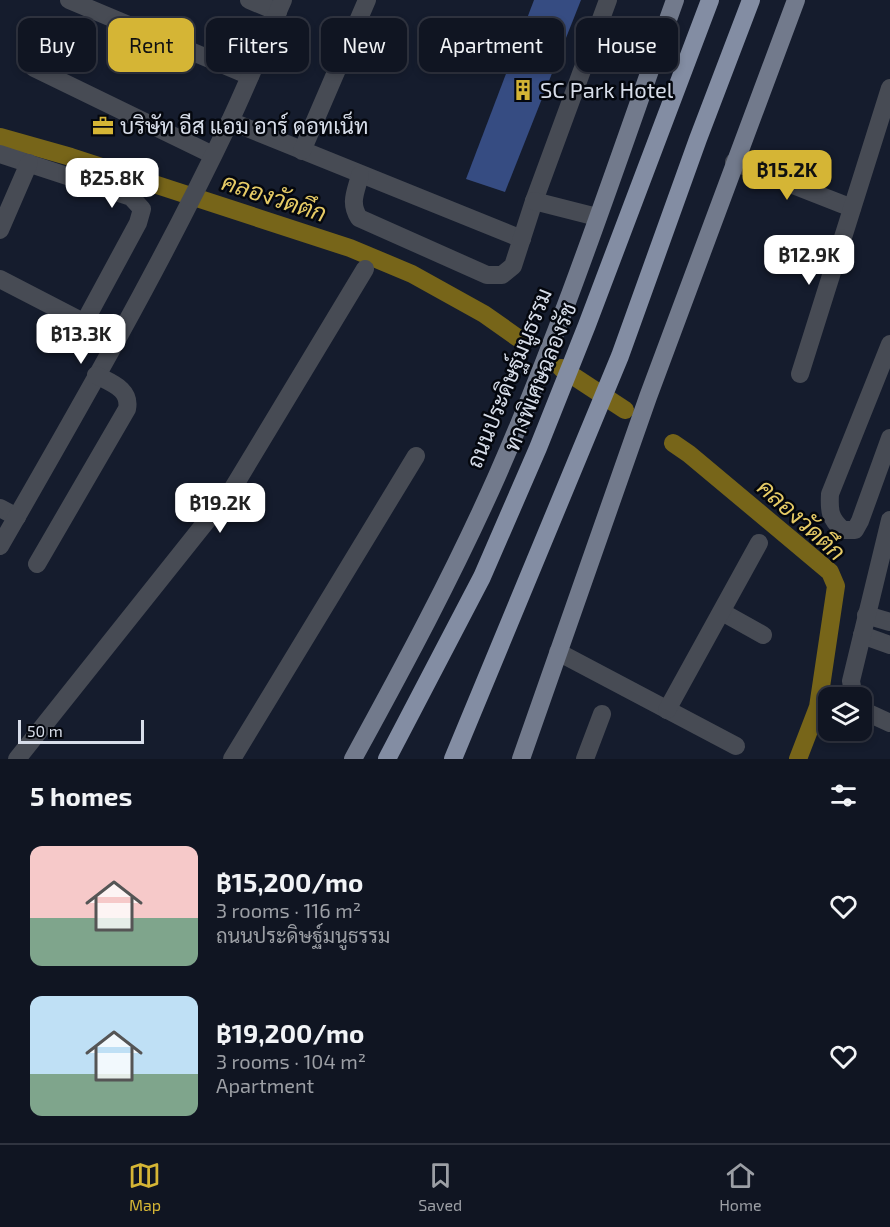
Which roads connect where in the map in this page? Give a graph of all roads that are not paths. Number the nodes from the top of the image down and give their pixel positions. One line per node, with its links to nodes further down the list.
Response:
1 (69, 0): 11 (street)
2 (249, 0): 9 (street)
3 (367, 0): 14 (street)
4 (608, 0): 20 (street)
5 (675, 0): 22 (main road, ถนนประดิษฐ์มนูธรรม)
6 (710, 0): 57 (highway, ทางพิเศษฉลองรัช)
7 (751, 0): 53 (highway)
8 (796, 0): 17 (main road)
9 (280, 6): 11 (street)
10 (40, 72): 16 (street)
11 (250, 76): 13 (street)
12 (890, 88): 21 (street)
13 (230, 121): 14 (street); 16 (street)
14 (302, 151): 19 (street)
15 (0, 154): 18 (street)
16 (213, 155): 28 (street)
17 (734, 162): 21 (street); 46 (main road)
18 (28, 163): 23 (street); 27 (street)
19 (360, 175): 24 (street); 24 (street)
20 (534, 201): 22 (street); 24 (street)
21 (852, 208): 30 (street)
22 (597, 217): 56 (main road, ถนนประดิษฐ์มนูธรรม)
23 (0, 230)
24 (522, 239)
25 (365, 269): 54 (street)
26 (0, 279): 27 (street)
27 (85, 321): 28 (street)
28 (116, 339): 31 (street)
29 (890, 345): 32 (street)
30 (800, 374)
31 (96, 375): 35 (street); 39 (street)
32 (890, 438)
33 (416, 456): 55 (street)
34 (0, 508): 35 (street)
35 (17, 517): 38 (street)
36 (889, 525): 41 (street)
37 (759, 543): 40 (street)
38 (0, 546)
39 (37, 564)
40 (722, 612): 43 (street); 48 (street)
41 (866, 615): 42 (street); 44 (street)
42 (890, 622)
43 (763, 635)
44 (862, 635): 45 (street); 47 (street)
45 (890, 645)
46 (558, 652): 48 (street); 58 (main road)
47 (852, 687)
48 (668, 710): 52 (street)
49 (602, 714): 59 (street)
50 (872, 715): 51 (street)
51 (890, 723)
52 (736, 746)
53 (460, 756)
54 (17, 759)
55 (231, 759)
56 (353, 759)
57 (387, 759)
58 (521, 759)
59 (585, 759)

